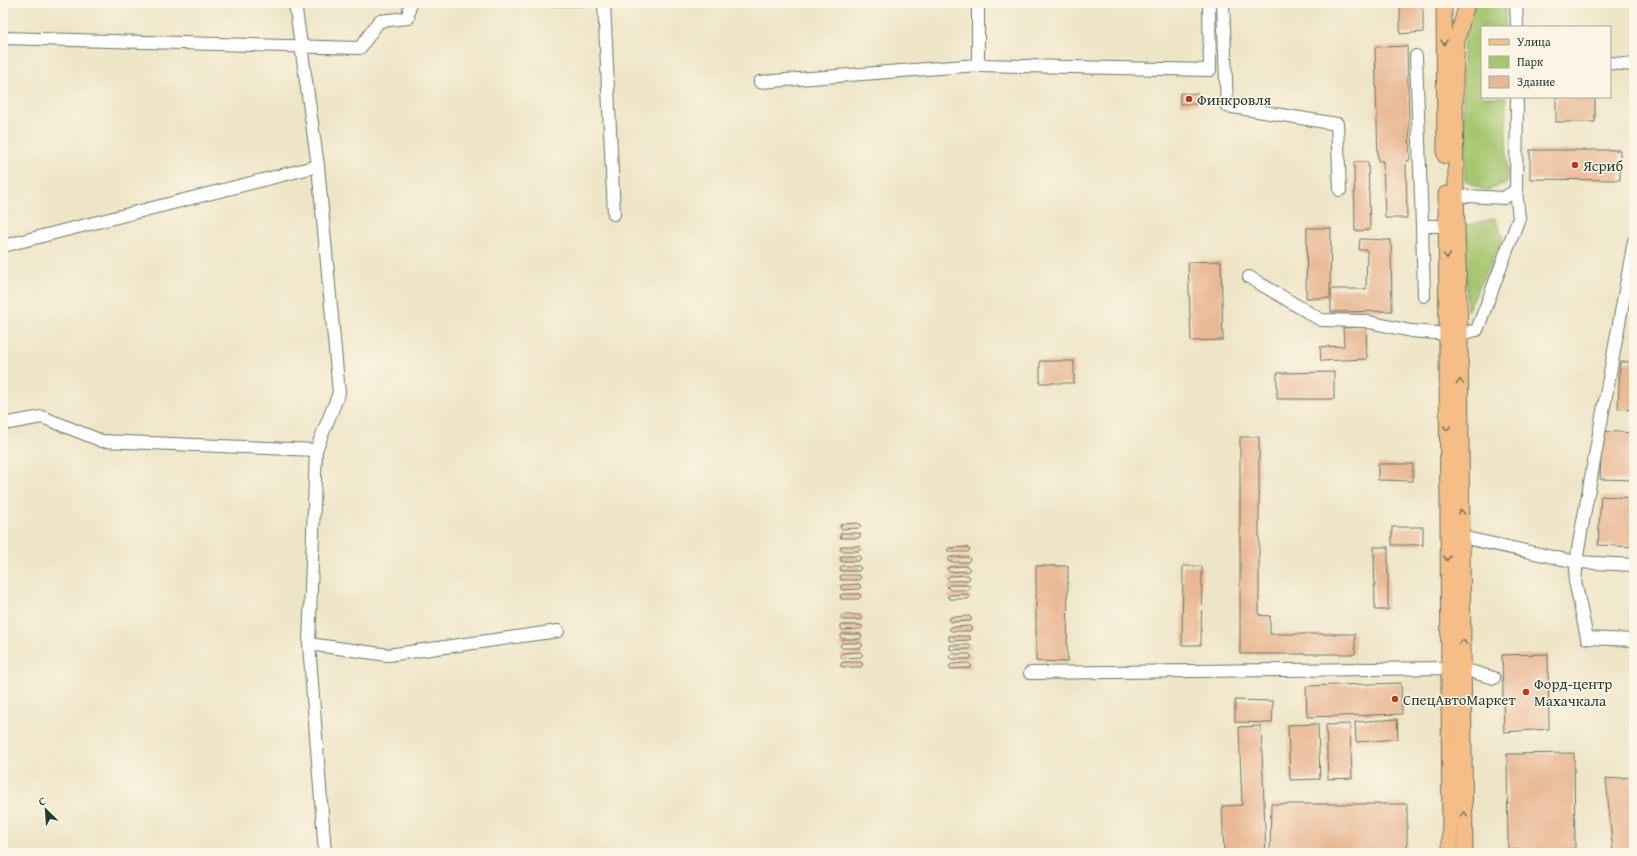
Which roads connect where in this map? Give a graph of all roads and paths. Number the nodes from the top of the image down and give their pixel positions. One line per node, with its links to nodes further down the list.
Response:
1 (296, 3): 12 (lane)
2 (410, 3): 12 (lane)
3 (604, 3): 23 (lane)
4 (978, 3): 15 (lane)
5 (1209, 3): 15 (lane)
6 (1224, 3): 20 (lane)
7 (1444, 3): 22 (main road, one-way to 22)
8 (1467, 3): 22 (main road)
9 (1516, 3): 10 (lane)
10 (1517, 26)
11 (3, 38): 12 (lane)
12 (302, 47): 19 (lane)
13 (1416, 56): 24 (lane)
14 (1611, 63): 16 (lane)
15 (978, 65): 17 (lane)
16 (1634, 65)
17 (760, 82)
18 (1517, 98): 21 (lane)
19 (318, 166): 27 (lane); 32 (lane)
20 (1340, 190)
21 (1516, 190): 22 (lane); 30 (lane)
22 (1451, 194): 25 (main road)
23 (614, 214)
24 (1422, 226): 25 (lane); 29 (lane)
25 (1452, 226): 30 (main road)
26 (1634, 241): 34 (lane)
27 (3, 246)
28 (1249, 277): 30 (lane)
29 (1424, 296)
30 (1454, 334): 33 (main road)
31 (3, 424): 32 (lane)
32 (316, 450): 38 (lane)
33 (1454, 537): 34 (lane); 39 (main road, one-way to 39); 40 (main road, one-way to 33)
34 (1576, 562): 35 (lane); 37 (lane)
35 (1634, 565)
36 (558, 631): 38 (lane)
37 (1634, 640)
38 (309, 644): 43 (lane)
39 (1448, 668): 40 (lane); 41 (lane); 44 (main road)
40 (1463, 669): 42 (lane); 45 (main road, one-way to 40)
41 (1030, 672)
42 (1494, 678)
43 (325, 853)
44 (1450, 853)
45 (1465, 853)

